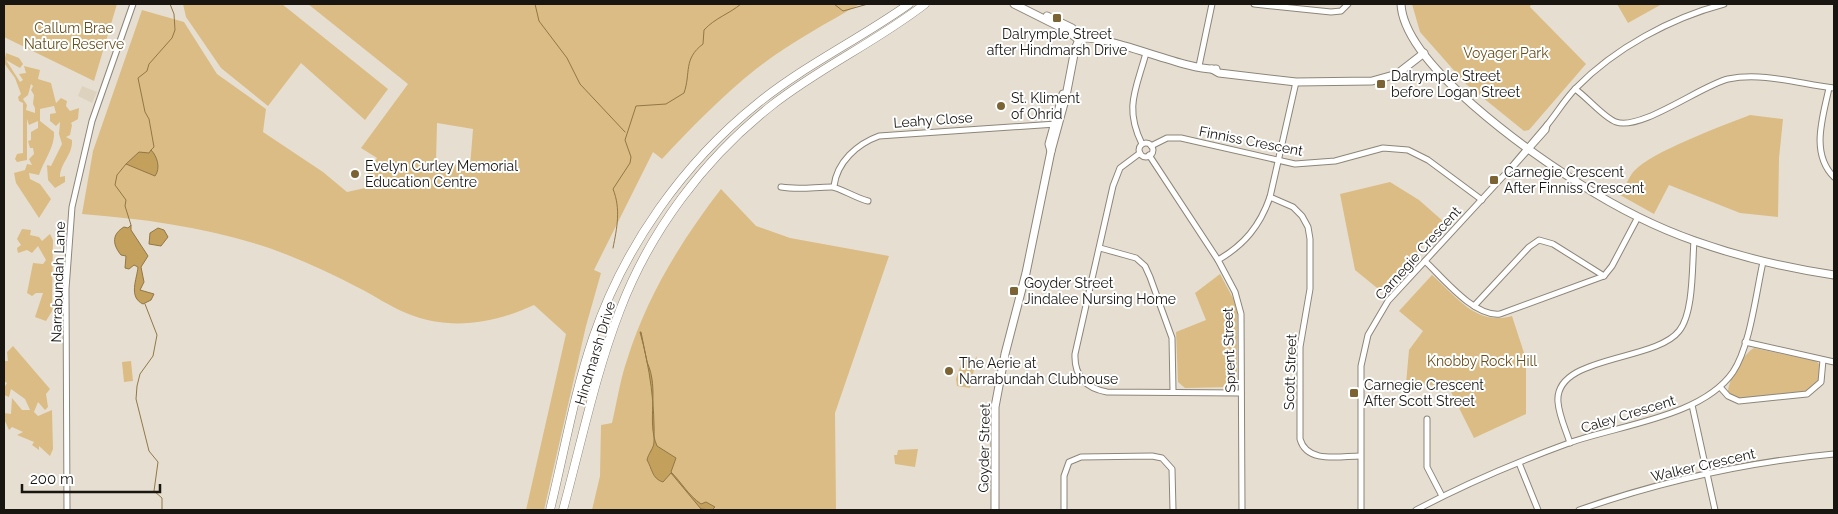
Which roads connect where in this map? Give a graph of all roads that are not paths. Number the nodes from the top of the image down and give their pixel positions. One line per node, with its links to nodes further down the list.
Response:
1 (133, 4): 55 (street, Narrabundah Lane)
2 (909, 4): 56 (main road, Hindmarsh Drive)
3 (925, 4): 57 (main road, Hindmarsh Drive)
4 (1014, 4): 12 (street)
5 (1022, 4): 12 (street)
6 (1212, 4): 15 (street)
7 (1254, 4): 11 (street)
8 (1348, 4): 11 (street)
9 (1401, 4): 14 (street)
10 (1724, 4): 17 (street, Carnegie Crescent)
11 (1277, 5)
12 (1077, 38): 13 (street); 19 (street, Goyder Street)
13 (1146, 53): 15 (street); 20 (street)
14 (1424, 53): 16 (street); 22 (street)
15 (1199, 66): 16 (street)
16 (1296, 82): 25 (street)
17 (1576, 88): 18 (street); 22 (street, Carnegie Crescent)
18 (1832, 88): 26 (street)
19 (1056, 124): 27 (street, Leahy Close); 58 (street, Goyder Street)
20 (1142, 144): 21 (street); 23 (street)
21 (1151, 146): 24 (street); 25 (street, Finniss Crescent)
22 (1529, 148): 30 (street, Carnegie Crescent); 32 (street)
23 (1140, 153): 24 (street); 34 (street)
24 (1149, 155): 35 (street, Sprent Street)
25 (1279, 160): 29 (street); 30 (street, Finniss Crescent)
26 (1834, 177)
27 (834, 186): 28 (street); 31 (street)
28 (781, 187)
29 (1270, 197): 35 (street); 51 (street, Scott Street)
30 (1482, 200): 36 (street, Carnegie Crescent)
31 (868, 201)
32 (1638, 217): 33 (street); 39 (street)
33 (1694, 241): 37 (street); 49 (street)
34 (1100, 248): 45 (street); 45 (street)
35 (1218, 260): 46 (street, Sprent Street)
36 (1425, 262): 40 (street); 51 (street, Carnegie Crescent)
37 (1763, 262): 38 (street); 41 (street, Caley Crescent)
38 (1834, 275)
39 (1604, 276): 40 (street); 40 (street)
40 (1474, 306)
41 (1745, 342): 42 (street); 44 (street, Caley Crescent)
42 (1824, 360): 43 (street); 44 (street)
43 (1834, 362)
44 (1720, 387): 47 (street, Caley Crescent)
45 (1173, 391): 46 (street)
46 (1242, 393): 61 (street, Sprent Street)
47 (1692, 405): 49 (street, Caley Crescent); 53 (street)
48 (1426, 418): 54 (street)
49 (1570, 442): 52 (street, Caley Crescent)
50 (1834, 454): 53 (street, Walker Crescent)
51 (1360, 456): 62 (street, Carnegie Crescent)
52 (1518, 463): 54 (street, Caley Crescent); 64 (street)
53 (1707, 473): 65 (street, Walker Crescent); 66 (street)
54 (1442, 496): 63 (street, Caley Crescent)
55 (67, 510)
56 (550, 510)
57 (563, 510)
58 (995, 510)
59 (1064, 510): 60 (street)
60 (1173, 510)
61 (1242, 510)
62 (1361, 510)
63 (1416, 510)
64 (1538, 510)
65 (1579, 510)
66 (1715, 510)

